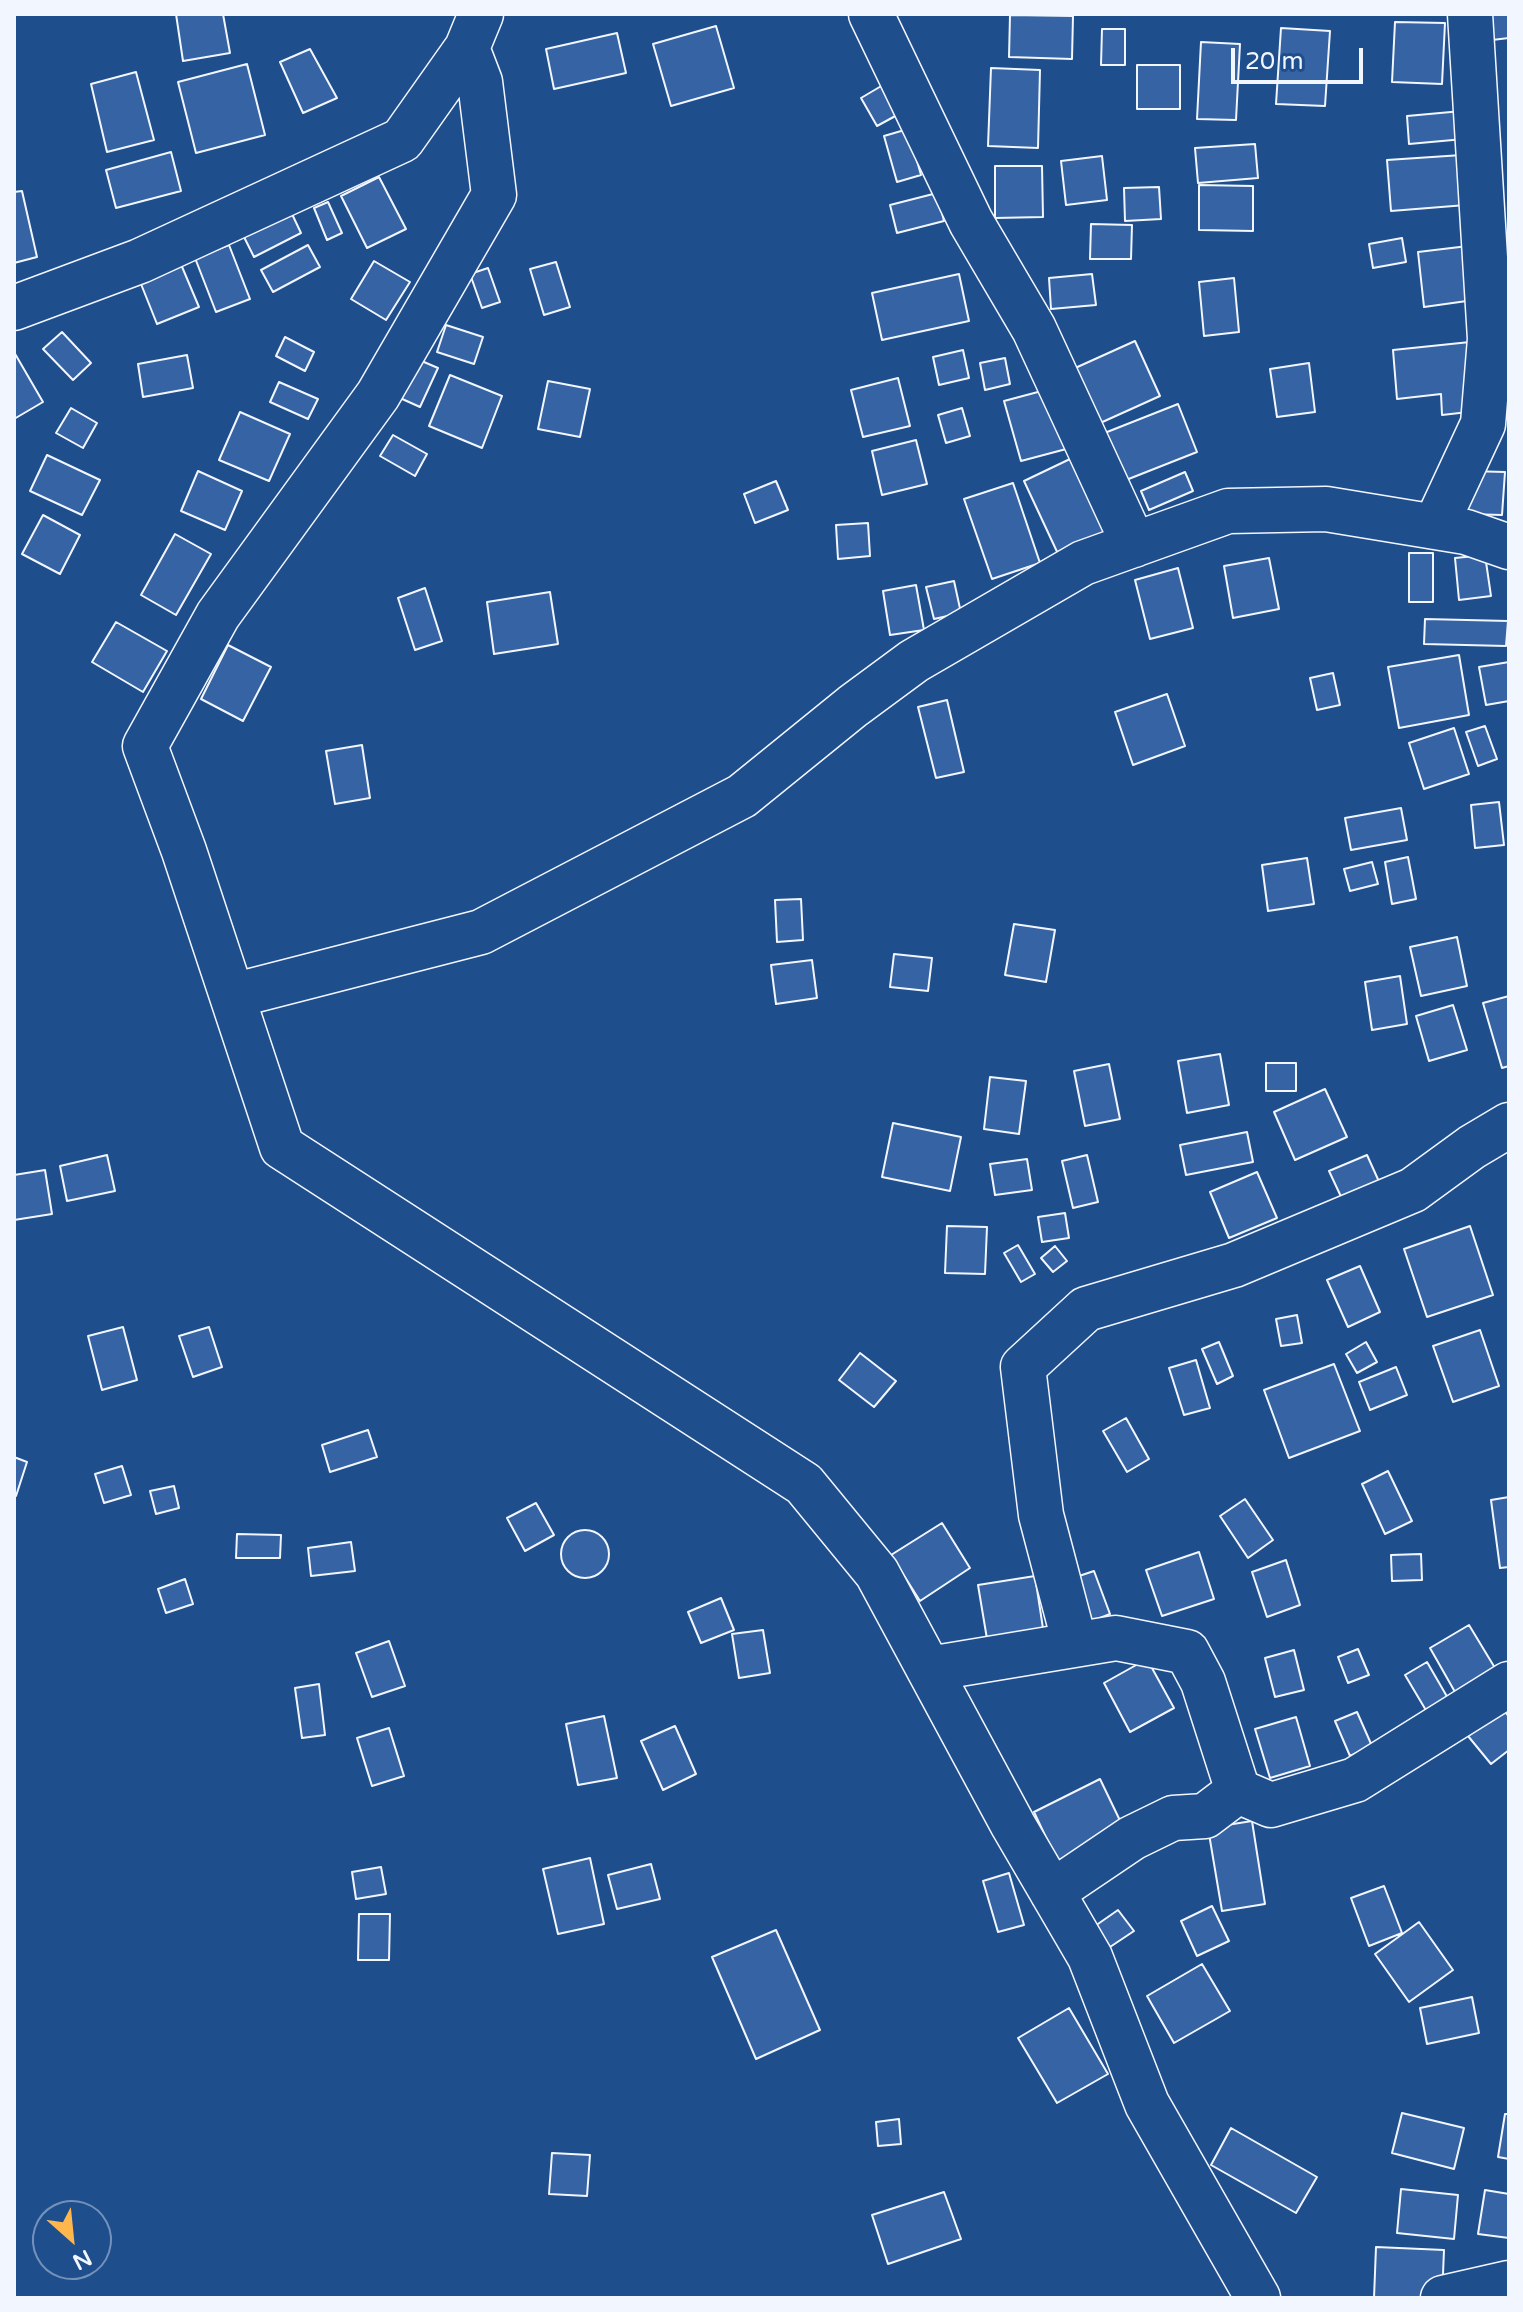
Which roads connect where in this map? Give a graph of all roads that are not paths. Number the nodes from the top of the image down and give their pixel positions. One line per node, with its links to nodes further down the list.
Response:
1 (871, 14): 7 (street)
2 (1470, 14): 5 (street)
3 (474, 31): 4 (street); 9 (street)
4 (14, 308)
5 (1500, 339): 6 (street)
6 (1435, 527): 7 (street); 8 (street)
7 (1134, 545): 9 (street)
8 (1509, 547)
9 (232, 996): 12 (street)
10 (1509, 1125): 11 (street)
11 (1075, 1644): 12 (street); 14 (street)
12 (929, 1669): 15 (street)
13 (1509, 1684): 14 (street)
14 (1238, 1791): 15 (street)
15 (1052, 1892): 17 (street)
16 (1509, 2283): 18 (street)
17 (1258, 2298)
18 (1443, 2298)

